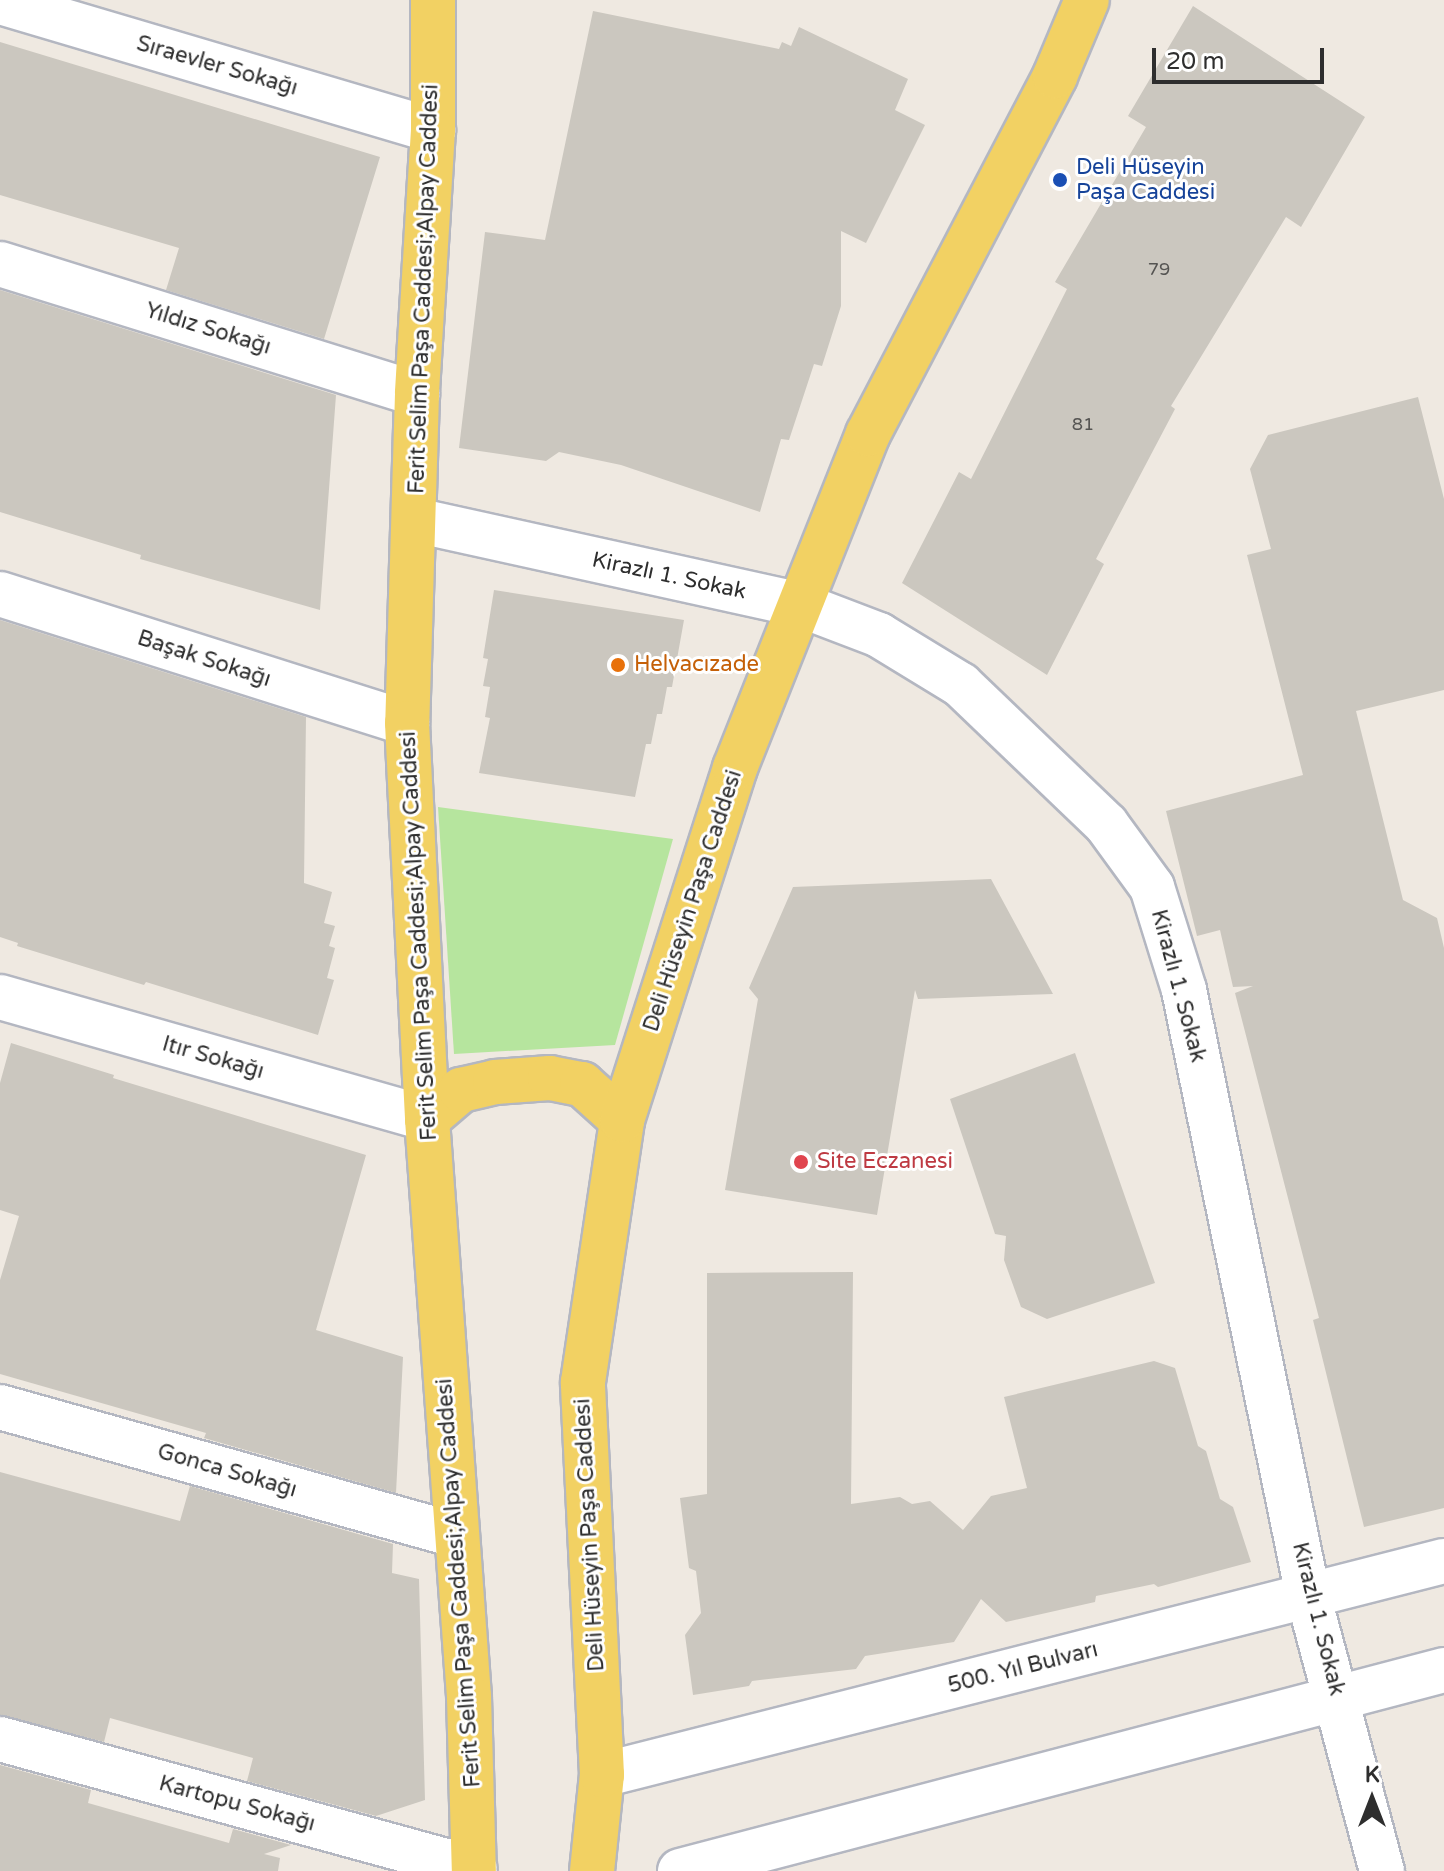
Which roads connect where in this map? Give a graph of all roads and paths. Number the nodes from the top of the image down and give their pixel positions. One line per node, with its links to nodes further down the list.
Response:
1 (433, 0): 4 (main road, Ferit Selim Paşa Caddesi;Alpay Caddesi)
2 (1087, 0): 9 (main road, Deli Hüseyin Paşa Caddesi)
3 (0, 2): 4 (street, Sıraevler Sokağı)
4 (433, 130): 6 (main road, Ferit Selim Paşa Caddesi;Alpay Caddesi)
5 (0, 264): 6 (street, Yıldız Sokağı)
6 (417, 394): 7 (main road, Ferit Selim Paşa Caddesi;Alpay Caddesi)
7 (415, 520): 9 (street, Kirazlı 1. Sokak); 10 (main road, Ferit Selim Paşa Caddesi;Alpay Caddesi)
8 (0, 594): 10 (street, Başak Sokağı)
9 (798, 604): 13 (main road, Deli Hüseyin Paşa Caddesi); 17 (street, Kirazlı 1. Sokak)
10 (407, 723): 12 (main road, Ferit Selim Paşa Caddesi;Alpay Caddesi)
11 (0, 997): 12 (street, Itır Sokağı)
12 (427, 1119): 13 (main road); 15 (main road, Ferit Selim Paşa Caddesi;Alpay Caddesi)
13 (622, 1120): 21 (main road, Deli Hüseyin Paşa Caddesi)
14 (0, 1407): 15 (street, Gonca Sokağı)
15 (454, 1535): 22 (main road, Ferit Selim Paşa Caddesi;Alpay Caddesi)
16 (1444, 1561): 17 (street, 500. Yıl Bulvarı)
17 (1308, 1595): 19 (street, Kirazlı 1. Sokak); 21 (street, 500. Yıl Bulvarı)
18 (1444, 1670): 19 (street)
19 (1338, 1698): 24 (street); 25 (street, Kirazlı 1. Sokak)
20 (0, 1739): 22 (street, Kartopu Sokağı)
21 (602, 1775): 23 (main road, Deli Hüseyin Paşa Caddesi)
22 (477, 1870)
23 (592, 1871)
24 (680, 1871)
25 (1382, 1871)

